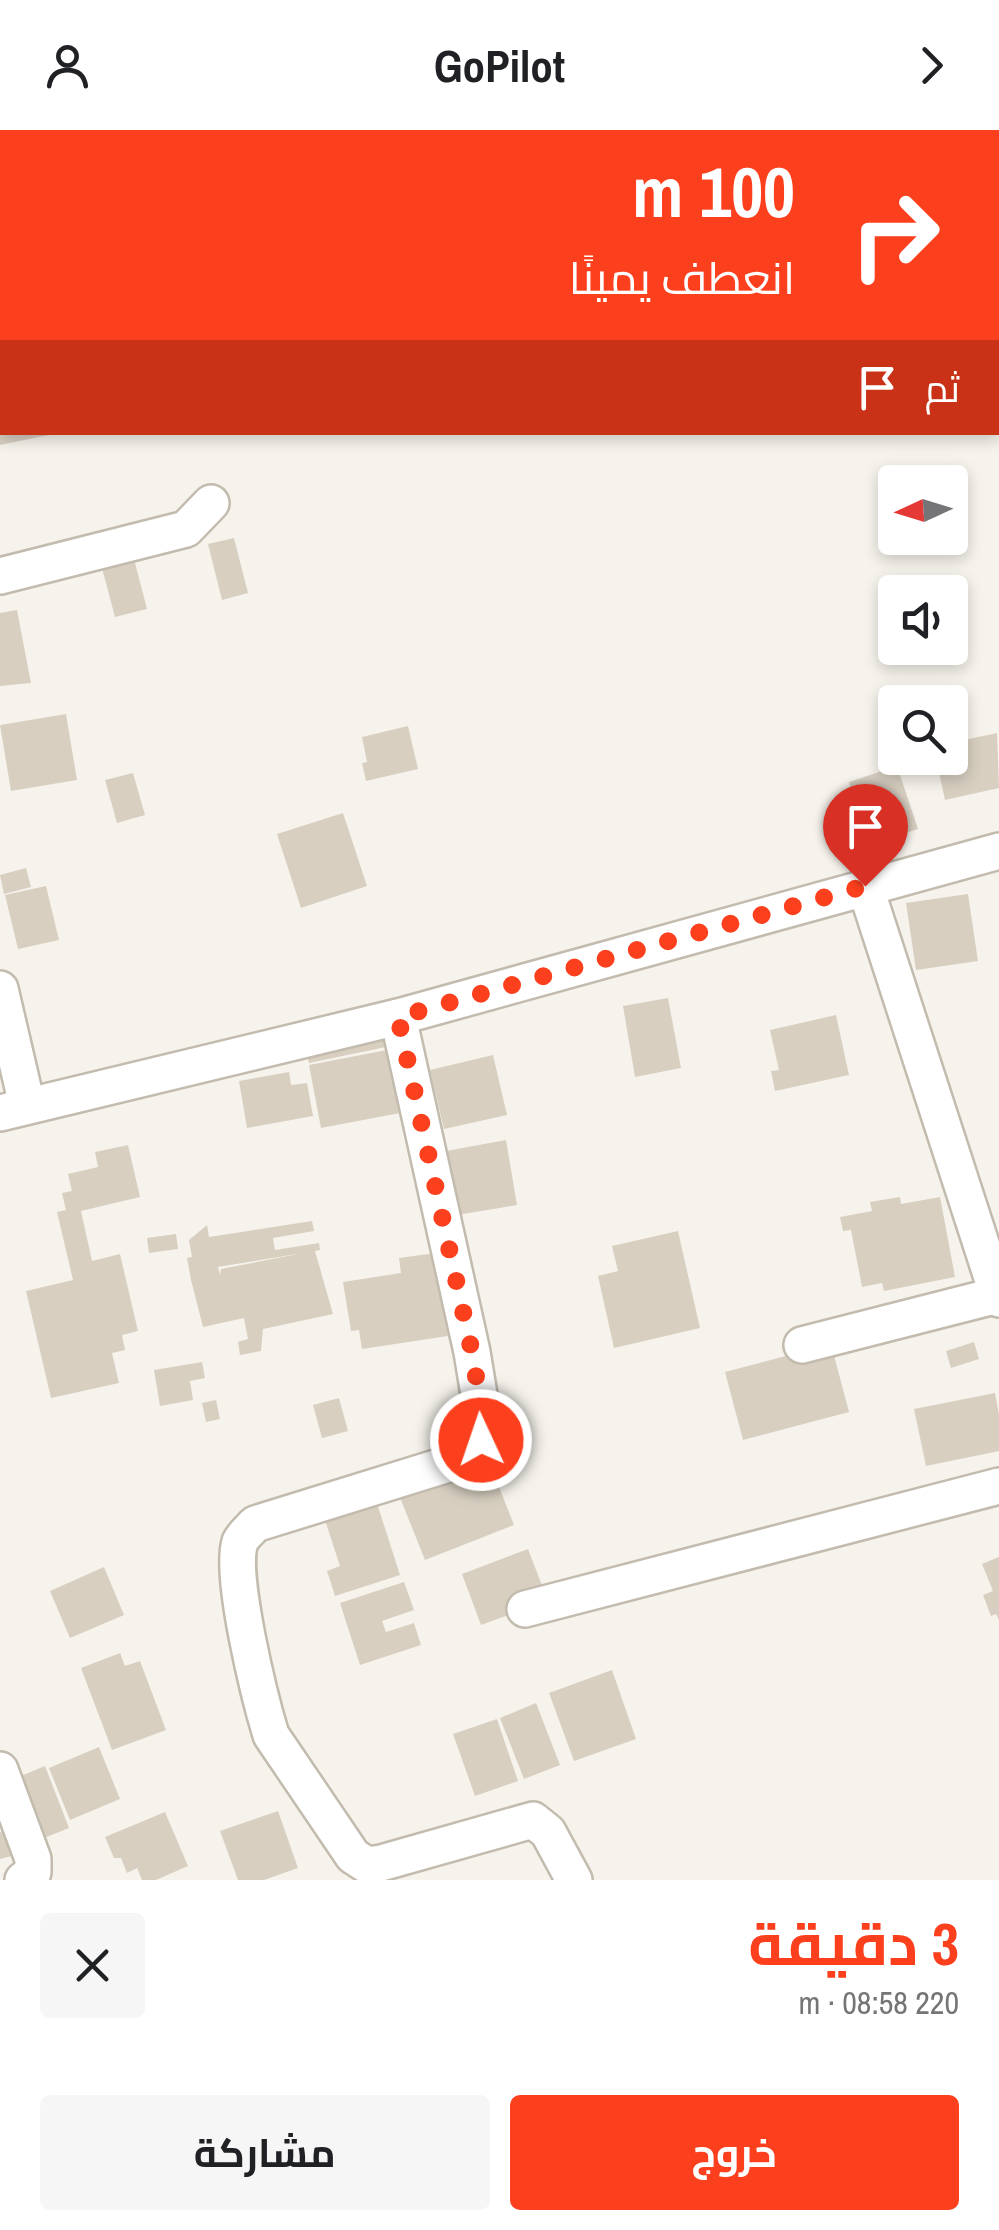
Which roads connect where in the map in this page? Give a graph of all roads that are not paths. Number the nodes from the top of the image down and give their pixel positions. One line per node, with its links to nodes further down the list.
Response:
1 (211, 503): 2 (street)
2 (0, 576)
3 (999, 851): 4 (street)
4 (865, 886): 6 (street); 8 (street)
5 (0, 988): 7 (street)
6 (398, 1017): 7 (street); 14 (street)
7 (14, 1109)
8 (998, 1297): 9 (street)
9 (802, 1345)
10 (999, 1486): 11 (street)
11 (525, 1609)
12 (0, 1770): 13 (street)
13 (24, 1880)
14 (574, 1880)

